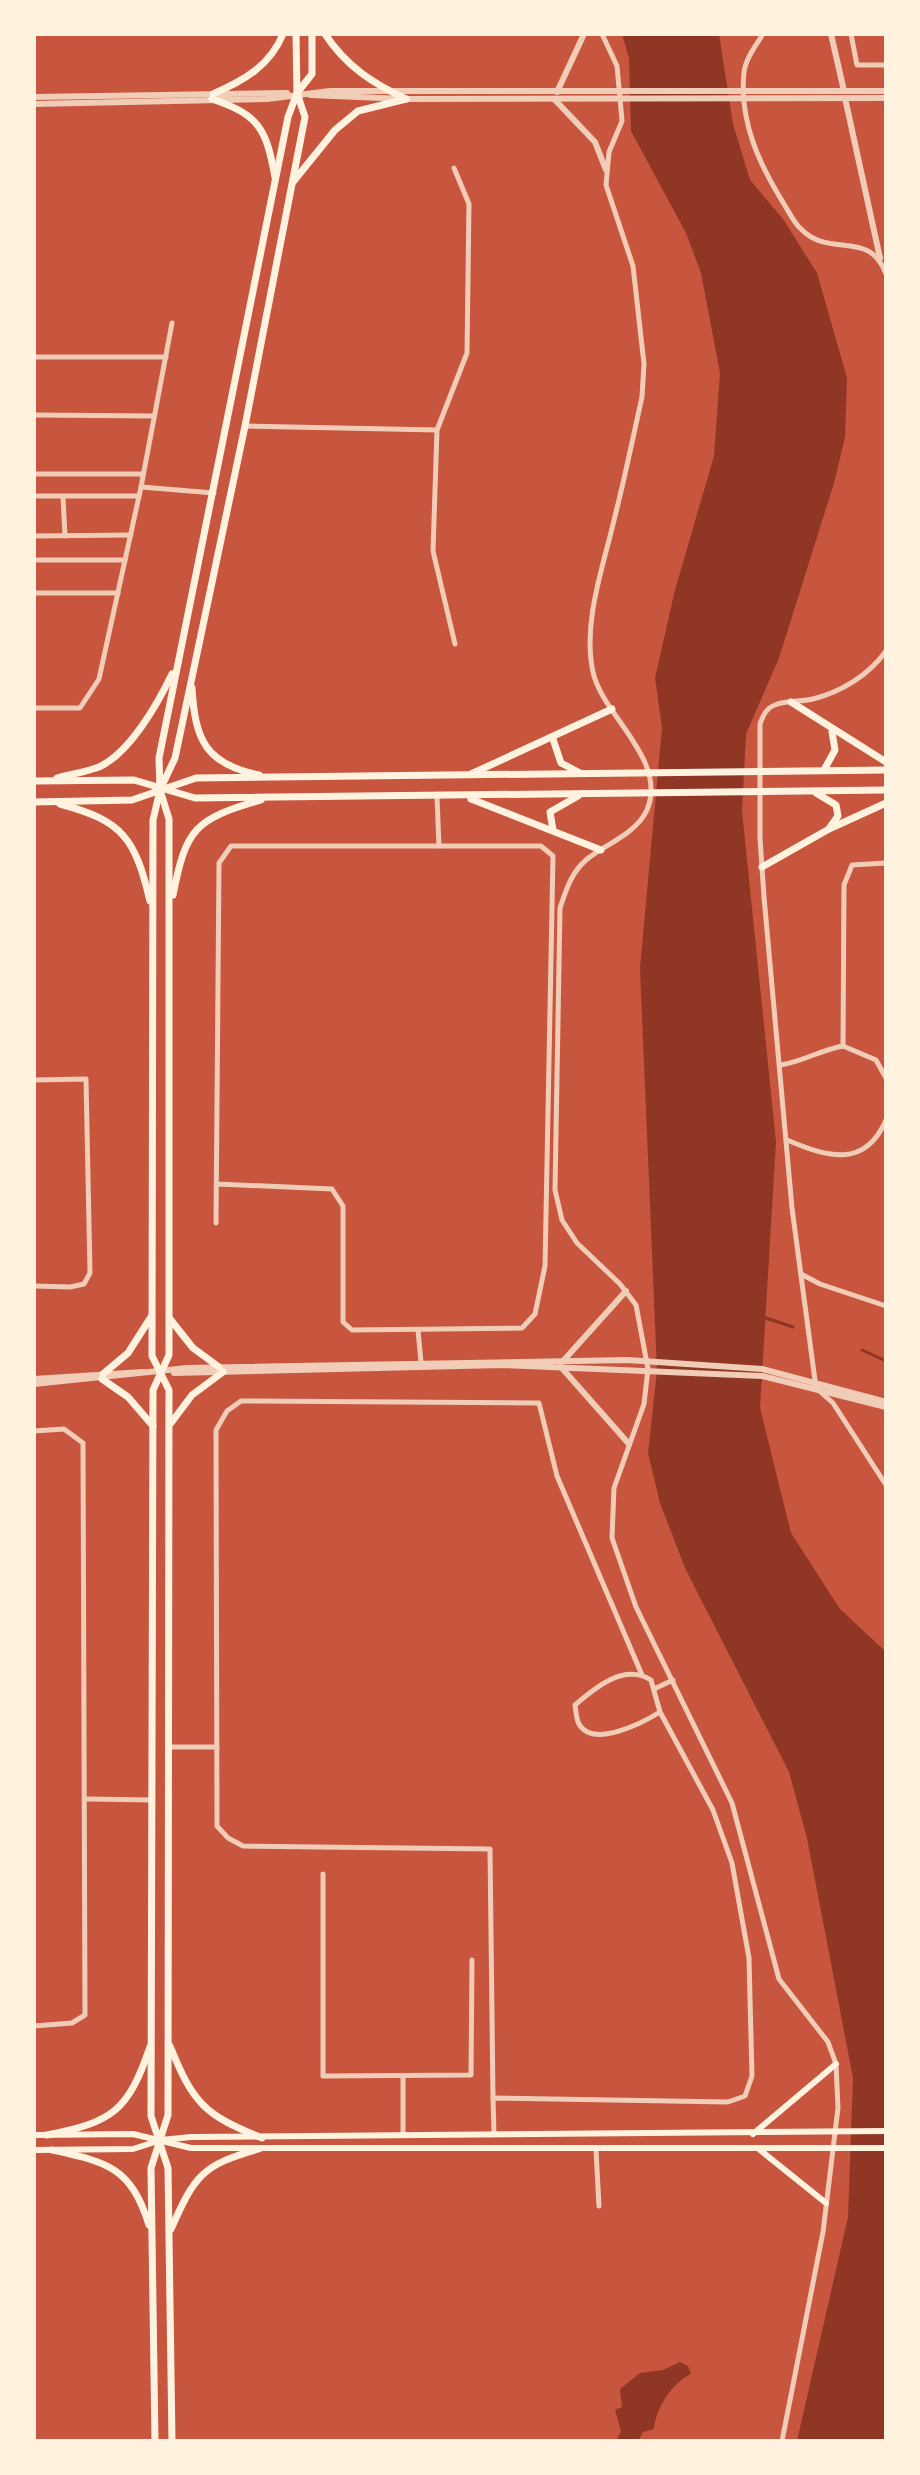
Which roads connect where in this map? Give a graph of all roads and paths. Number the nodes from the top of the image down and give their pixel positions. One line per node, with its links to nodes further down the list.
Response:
1 (283, 34): 18 (main road)
2 (296, 34): 14 (main road)
3 (312, 34): 14 (main road)
4 (325, 34): 12 (main road)
5 (584, 34): 13 (street)
6 (602, 34): 24 (street)
7 (763, 34): 27 (street)
8 (831, 34): 15 (street)
9 (851, 34): 10 (street)
10 (886, 65)
11 (886, 91): 15 (street)
12 (392, 92): 13 (street); 14 (street); 20 (main road)
13 (557, 92): 16 (street)
14 (297, 93): 18 (street); 20 (street); 25 (main road); 26 (main road)
15 (844, 94): 16 (street); 19 (street); 27 (street)
16 (601, 96): 21 (street)
17 (34, 97): 18 (street)
18 (212, 97): 22 (street); 25 (main road)
19 (886, 98)
20 (406, 99): 21 (street); 26 (main road)
21 (554, 100): 24 (street)
22 (34, 104)
23 (454, 168): 35 (street)
24 (606, 170): 56 (street)
25 (276, 181): 39 (main road)
26 (292, 184): 34 (main road)
27 (880, 258): 28 (street)
28 (886, 274)
29 (172, 323): 31 (street)
30 (34, 357): 31 (street)
31 (166, 357): 33 (street)
32 (34, 415): 33 (street)
33 (154, 416): 37 (street)
34 (245, 426): 35 (street); 53 (main road)
35 (437, 430): 50 (street)
36 (34, 474): 37 (street)
37 (143, 474): 38 (street)
38 (141, 487): 39 (street); 42 (street)
39 (214, 493): 52 (main road)
40 (34, 496): 41 (street)
41 (63, 496): 42 (street); 45 (street)
42 (139, 496): 43 (street)
43 (131, 535): 45 (street); 47 (street)
44 (34, 536): 45 (street)
45 (65, 536)
46 (34, 560): 47 (street)
47 (125, 560): 49 (street)
48 (34, 593): 49 (street)
49 (118, 593): 55 (street)
50 (455, 644)
51 (886, 651): 54 (street)
52 (177, 665): 66 (main road); 67 (main road)
53 (192, 675): 64 (main road); 67 (main road)
54 (791, 702): 57 (main road); 82 (street)
55 (34, 708)
56 (612, 709): 58 (main road); 80 (street)
57 (829, 727): 59 (main road); 60 (main road)
58 (553, 739): 62 (main road); 63 (main road)
59 (886, 762)
60 (824, 770): 61 (main road); 62 (main road)
61 (886, 770)
62 (582, 774): 63 (main road)
63 (465, 777): 64 (main road)
64 (277, 778): 67 (main road)
65 (34, 781): 66 (main road)
66 (47, 781): 67 (main road)
67 (160, 790): 73 (main road); 74 (main road); 83 (main road); 84 (main road)
68 (886, 790): 69 (main road)
69 (811, 791): 70 (main road); 77 (main road)
70 (579, 795): 72 (main road); 78 (main road)
71 (437, 797): 72 (main road); 73 (main road); 79 (street)
72 (465, 797): 78 (main road)
73 (269, 798): 83 (main road)
74 (50, 801): 75 (main road); 84 (main road)
75 (34, 802)
76 (886, 803): 77 (main road)
77 (829, 829): 82 (main road)
78 (553, 830): 80 (main road)
79 (439, 846): 91 (street); 99 (street)
80 (601, 850): 95 (street)
81 (886, 863): 85 (street)
82 (762, 867): 86 (street)
83 (170, 909): 98 (main road)
84 (153, 914): 97 (main road)
85 (843, 1046): 86 (street); 87 (street)
86 (781, 1065): 90 (street)
87 (886, 1078)
88 (34, 1080): 94 (street)
89 (886, 1120): 90 (street)
90 (787, 1140): 93 (street)
91 (217, 1184): 92 (street); 99 (street)
92 (216, 1223)
93 (801, 1273): 96 (street); 107 (street)
94 (34, 1286)
95 (626, 1291): 101 (street); 112 (street)
96 (886, 1306)
97 (152, 1315): 104 (main road); 105 (main road)
98 (169, 1318): 102 (main road); 104 (main road)
99 (418, 1330): 100 (street)
100 (421, 1362): 101 (street); 102 (street)
101 (562, 1363): 102 (street); 103 (street); 103 (street); 112 (street)
102 (221, 1370): 104 (street); 109 (main road)
103 (762, 1372): 107 (street)
104 (161, 1373): 105 (street); 109 (main road); 110 (main road)
105 (103, 1376): 106 (street); 110 (main road)
106 (34, 1382)
107 (816, 1385): 108 (street); 113 (street)
108 (886, 1405)
109 (169, 1425): 118 (main road)
110 (153, 1426): 121 (main road)
111 (34, 1431): 120 (street)
112 (629, 1444): 115 (street)
113 (886, 1485)
114 (642, 1675): 116 (street); 117 (street); 119 (street)
115 (673, 1680): 116 (street); 127 (street)
116 (654, 1689): 117 (street)
117 (660, 1712): 129 (street)
118 (171, 1747): 119 (street); 126 (main road)
119 (217, 1747): 129 (street)
120 (87, 1799): 121 (street); 124 (street)
121 (154, 1800): 125 (main road)
122 (323, 1874): 128 (street)
123 (472, 1960): 128 (street)
124 (34, 2026)
125 (152, 2041): 134 (main road); 137 (main road)
126 (168, 2043): 136 (main road); 137 (main road)
127 (836, 2064): 132 (main road); 144 (street)
128 (403, 2078): 135 (street)
129 (493, 2098): 131 (street)
130 (886, 2131): 132 (main road)
131 (494, 2134): 132 (main road); 135 (main road)
132 (753, 2134)
133 (34, 2135): 134 (main road)
134 (47, 2135): 137 (main road)
135 (403, 2135): 136 (main road)
136 (262, 2138): 137 (main road)
137 (161, 2140): 139 (main road); 142 (main road); 146 (main road); 147 (main road)
138 (886, 2148): 140 (main road)
139 (259, 2149): 143 (main road); 146 (main road)
140 (758, 2149): 143 (main road); 144 (main road)
141 (34, 2150): 142 (main road)
142 (52, 2150): 147 (main road)
143 (596, 2150): 145 (street)
144 (826, 2203): 150 (street)
145 (599, 2206)
146 (169, 2235): 149 (main road)
147 (152, 2236): 148 (main road)
148 (155, 2441)
149 (172, 2441)
150 (782, 2441)

